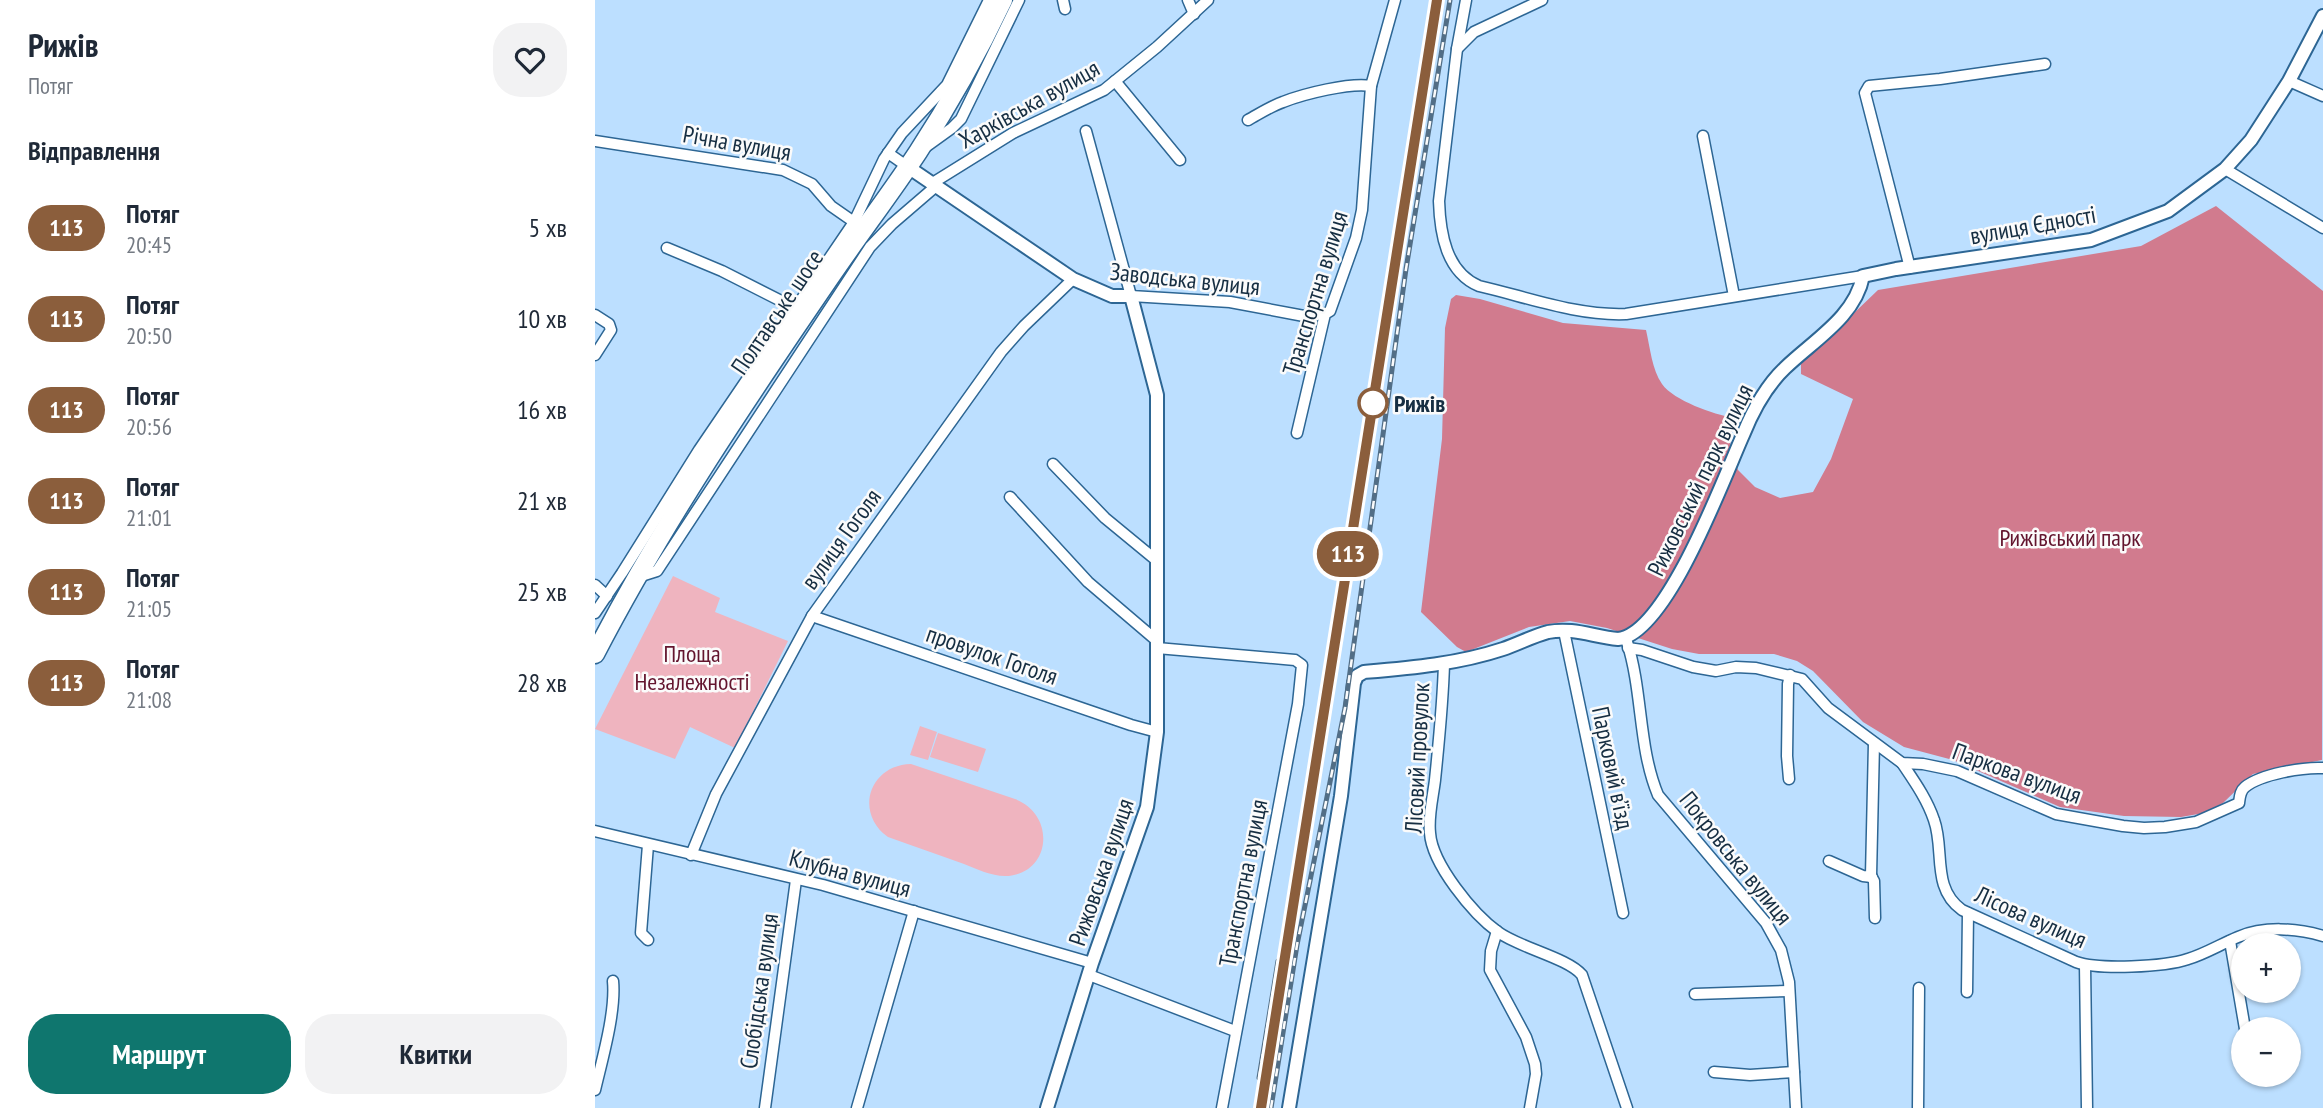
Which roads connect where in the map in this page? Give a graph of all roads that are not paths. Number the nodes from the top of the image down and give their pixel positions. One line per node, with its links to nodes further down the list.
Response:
1 (989, 0): 21 (street)
2 (1003, 0): 22 (highway, Полтавське шосе)
3 (1019, 0): 22 (street)
4 (1188, 0): 9 (street)
5 (1208, 0): 9 (street, Харківська вулиця)
6 (1395, 0): 15 (street, Транспортна вулиця)
7 (1466, 0): 11 (street)
8 (1542, 0): 11 (street)
9 (1194, 14): 13 (street, Харківська вулиця)
10 (2323, 16): 14 (street, вулиця Єдності)
11 (1457, 49): 33 (street, вулиця Єдності)
12 (2045, 64): 29 (street)
13 (1115, 81): 23 (street); 25 (street, Харківська вулиця)
14 (2289, 81): 16 (street); 24 (street, вулиця Єдності)
15 (1371, 86): 17 (street); 35 (street, Транспортна вулиця)
16 (2323, 96)
17 (1248, 120)
18 (1086, 131): 32 (street, Рижовська вулиця)
19 (1703, 136): 33 (street)
20 (595, 141): 26 (street, Річна вулиця)
21 (888, 153): 22 (street); 26 (street)
22 (913, 160): 25 (street, Заводська вулиця); 42 (highway, Полтавське шосе)
23 (1180, 160)
24 (2225, 169): 27 (street); 29 (street, вулиця Єдності)
25 (933, 186): 31 (street, Заводська вулиця); 42 (street, Харківська вулиця)
26 (854, 222): 34 (street)
27 (2323, 228)
28 (667, 248): 34 (street)
29 (1910, 268): 30 (street, вулиця Єдності)
30 (1863, 276): 33 (street, вулиця Єдності); 48 (street, Рижовський парк вулиця)
31 (1073, 279): 32 (street, Заводська вулиця); 46 (street, вулиця Гоголя)
32 (1131, 296): 35 (street, Заводська вулиця); 41 (street, Рижовська вулиця)
33 (1734, 296)
34 (795, 308): 44 (street)
35 (1325, 314): 38 (street, Транспортна вулиця)
36 (595, 315): 37 (street)
37 (595, 355)
38 (1297, 433)
39 (1053, 464): 41 (street)
40 (1010, 497): 49 (street)
41 (1156, 560): 49 (street, Рижовська вулиця)
42 (637, 577): 50 (highway, Полтавське шосе)
43 (595, 585): 44 (street)
44 (607, 596): 45 (street)
45 (595, 613)
46 (812, 616): 53 (street, провулок Гоголя); 60 (street, вулиця Гоголя)
47 (1564, 631): 48 (street, Паркова вулиця); 51 (street, Паркова вулиця); 65 (street, Парковий в’їзд)
48 (1627, 643): 52 (street, Паркова вулиця); 76 (street, Покровська вулиця)
49 (1157, 644): 53 (street, Рижовська вулиця); 80 (street, Транспортна вулиця)
50 (595, 654)
51 (1444, 663): 68 (street, Лісовий провулок); 88 (street, Паркова вулиця)
52 (1790, 675): 54 (street, Паркова вулиця); 57 (street)
53 (1157, 732): 73 (street, Рижовська вулиця)
54 (1874, 743): 55 (street, Паркова вулиця); 62 (street)
55 (1902, 763): 56 (street, Паркова вулиця); 66 (street, Лісова вулиця)
56 (2323, 768)
57 (1789, 779)
58 (595, 831): 59 (street, Клубна вулиця)
59 (648, 845): 60 (street, Клубна вулиця); 70 (street)
60 (691, 855): 63 (street, Клубна вулиця)
61 (1829, 861): 62 (street)
62 (1872, 877): 67 (street)
63 (796, 880): 64 (street, Клубна вулиця); 84 (street, Слобідська вулиця)
64 (914, 911): 73 (street, Клубна вулиця); 85 (street)
65 (1623, 913)
66 (1968, 913): 72 (street, Лісова вулиця); 77 (street)
67 (1874, 918)
68 (1497, 931): 89 (street); 90 (street, Лісовий провулок)
69 (2323, 936): 71 (street, Лісова вулиця)
70 (648, 940)
71 (2230, 941): 72 (street, Лісова вулиця); 79 (street)
72 (2085, 965): 93 (street)
73 (1090, 969): 80 (street, Клубна вулиця); 86 (street, Рижовська вулиця)
74 (613, 981): 83 (street)
75 (1919, 988): 92 (street)
76 (1789, 990): 78 (street); 82 (street, Покровська вулиця)
77 (1967, 992)
78 (1695, 993)
79 (2243, 1017)
80 (1235, 1031): 87 (street, Транспортна вулиця)
81 (1714, 1072): 82 (street)
82 (1794, 1072): 91 (street, Покровська вулиця)
83 (595, 1090)
84 (765, 1108)
85 (856, 1108)
86 (1047, 1108)
87 (1222, 1108)
88 (1289, 1108)
89 (1530, 1108)
90 (1627, 1108)
91 (1796, 1108)
92 (1917, 1108)
93 (2087, 1108)

